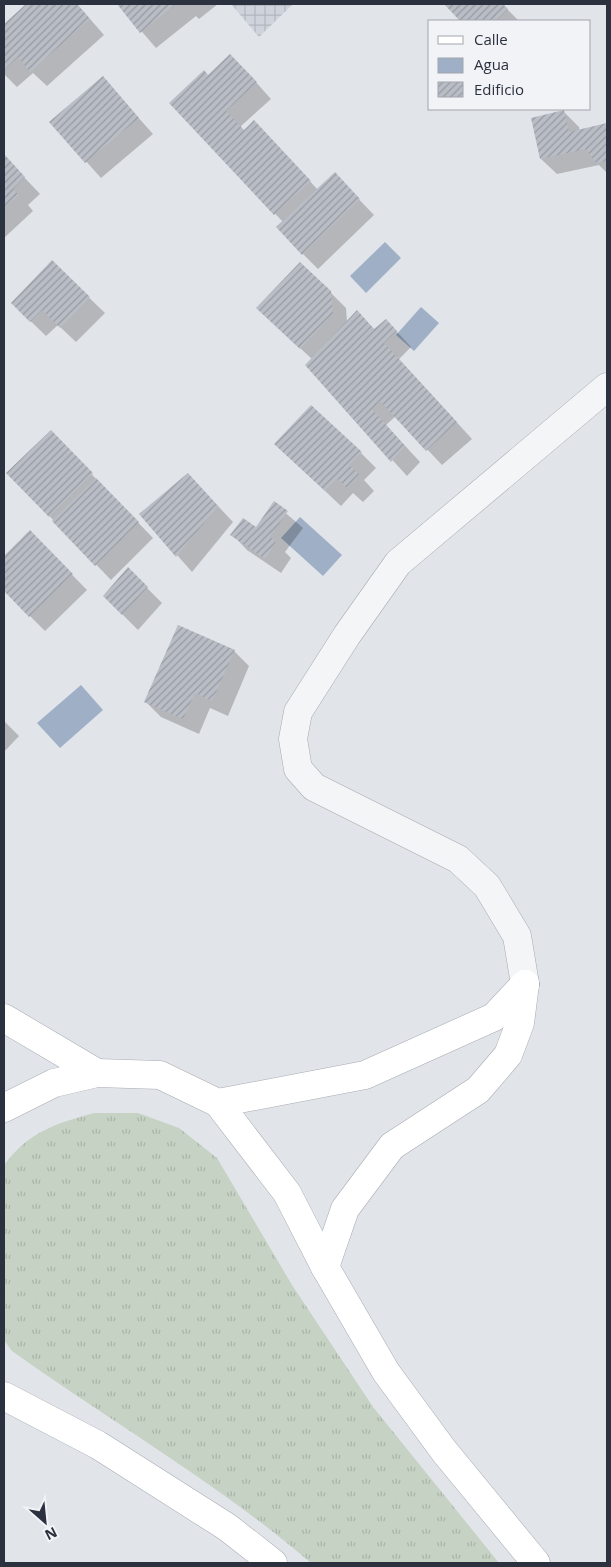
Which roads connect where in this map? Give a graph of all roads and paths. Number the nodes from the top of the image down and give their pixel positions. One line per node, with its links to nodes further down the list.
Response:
1 (607, 387): 2 (street)
2 (525, 984): 5 (street); 7 (street)
3 (4, 1018): 4 (street)
4 (97, 1073): 5 (street); 6 (street)
5 (218, 1103): 7 (street)
6 (4, 1108)
7 (325, 1267): 10 (street)
8 (4, 1396): 9 (street)
9 (273, 1563)
10 (536, 1563)

